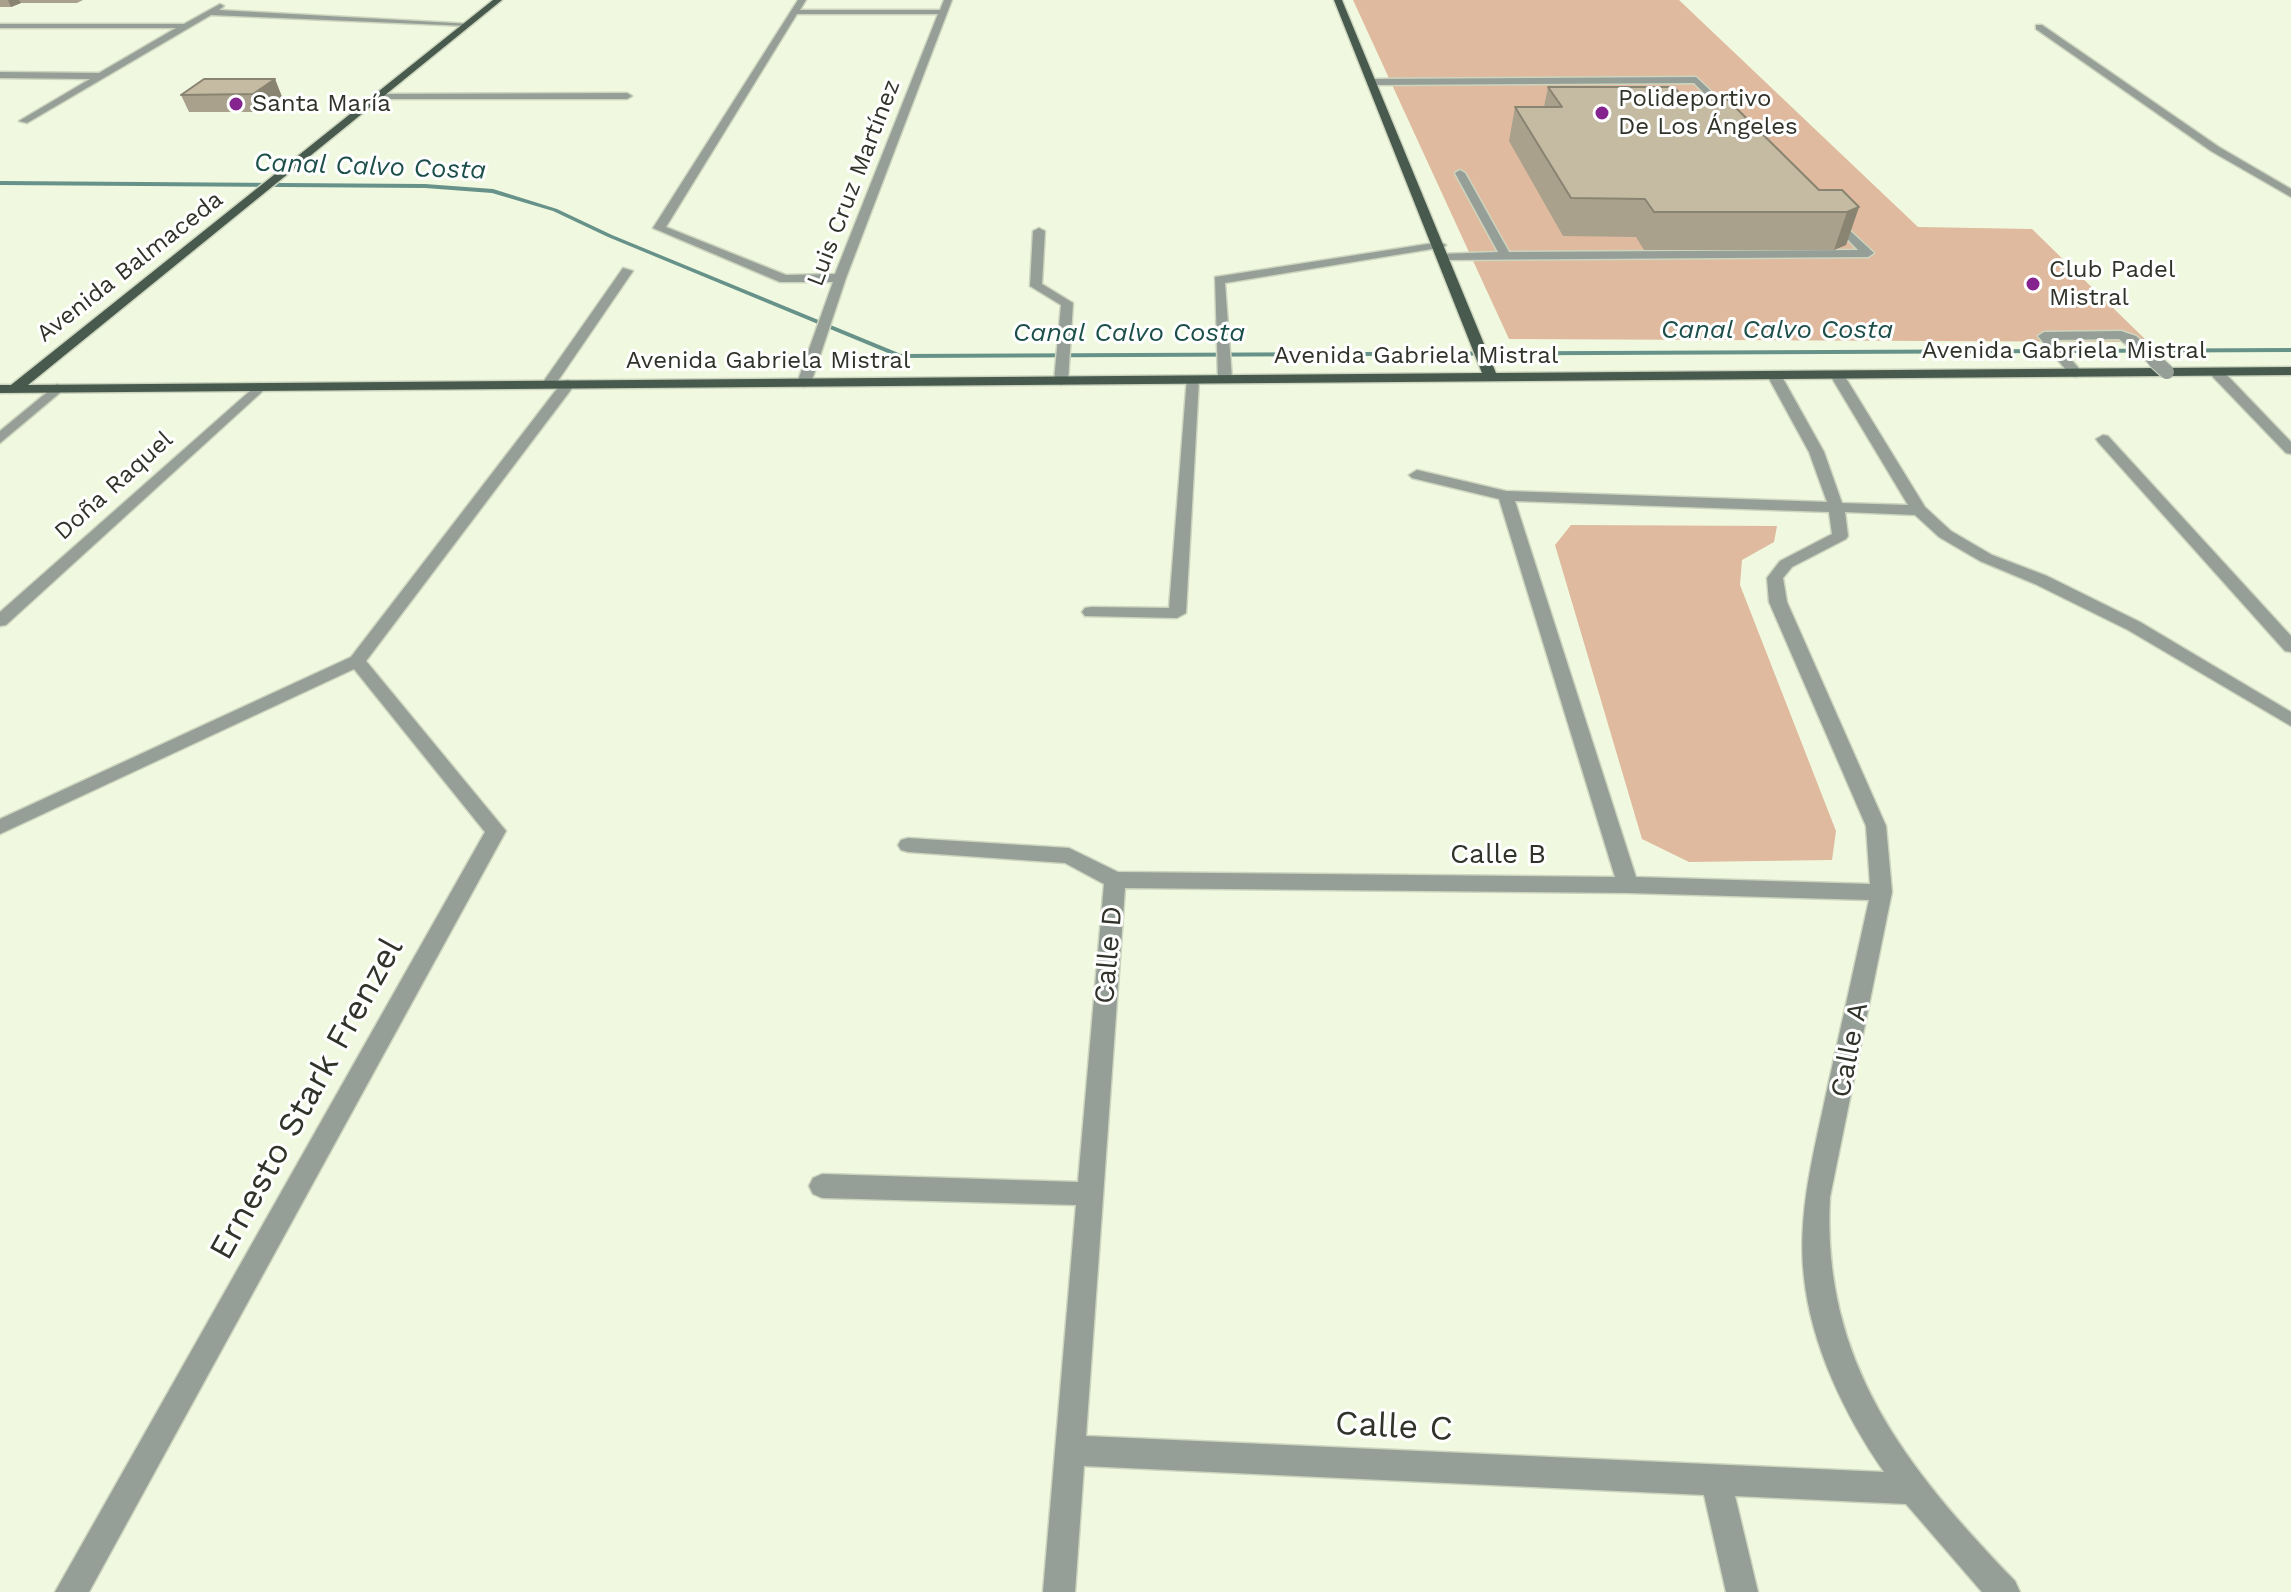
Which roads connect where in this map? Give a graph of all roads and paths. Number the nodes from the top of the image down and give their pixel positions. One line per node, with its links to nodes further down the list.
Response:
1 (230, 0): 7 (street)
2 (498, 0): 3 (street); 10 (main road, Avenida Balmaceda)
3 (514, 0)
4 (802, 0): 8 (street)
5 (948, 0): 9 (street, Luis Cruz Martínez)
6 (1338, 0): 16 (main road)
7 (209, 12): 10 (street); 12 (street)
8 (796, 12): 9 (street); 28 (street)
9 (943, 12): 28 (street, Luis Cruz Martínez)
10 (468, 24): 18 (main road, Avenida Balmaceda)
11 (0, 26): 12 (street)
12 (187, 26): 15 (street)
13 (2039, 27): 22 (street)
14 (0, 75): 15 (street)
15 (101, 76): 20 (street)
16 (1374, 85): 19 (street); 25 (main road)
17 (627, 96): 18 (street)
18 (378, 97): 42 (main road, Avenida Balmaceda)
19 (1736, 120)
20 (24, 121)
21 (1460, 173): 26 (street)
22 (2291, 194)
23 (1824, 209): 26 (street)
24 (1039, 231): 38 (street)
25 (1442, 250): 26 (street); 30 (main road); 33 (street)
26 (1505, 255)
27 (627, 271): 40 (street)
28 (840, 278): 39 (street, Luis Cruz Martínez)
29 (2291, 371): 32 (main road, Avenida Gabriela Mistral)
30 (1490, 372): 33 (main road, Avenida Gabriela Mistral); 35 (main road, Avenida Gabriela Mistral)
31 (2167, 372): 32 (main road, Avenida Gabriela Mistral); 34 (main road, Avenida Gabriela Mistral); 34 (street, bridge)
32 (2216, 372): 46 (street)
33 (1224, 373): 37 (main road, Avenida Gabriela Mistral)
34 (2076, 373): 36 (main road, Avenida Gabriela Mistral)
35 (1774, 375): 36 (main road, Avenida Gabriela Mistral); 49 (street)
36 (1837, 375): 50 (street)
37 (1192, 380): 38 (main road, Avenida Gabriela Mistral); 51 (street)
38 (1061, 381): 39 (main road, Avenida Gabriela Mistral)
39 (804, 383): 40 (main road, Avenida Gabriela Mistral)
40 (558, 385): 41 (main road, Avenida Gabriela Mistral); 54 (street)
41 (259, 387): 43 (main road, Avenida Gabriela Mistral); 52 (street, Doña Raquel)
42 (5, 388): 43 (main road, Avenida Gabriela Mistral)
43 (57, 388): 44 (street)
44 (0, 439)
45 (2103, 439): 53 (street)
46 (2291, 450)
47 (1417, 475): 48 (street)
48 (1506, 496): 49 (street); 59 (street)
49 (1838, 507): 50 (street); 60 (street, Calle A)
50 (1919, 510): 55 (street)
51 (1091, 612)
52 (0, 621)
53 (2291, 647)
54 (357, 661): 56 (street); 66 (street, Ernesto Stark Frenzel)
55 (2291, 720)
56 (0, 827)
57 (908, 845): 58 (street, Calle D)
58 (1115, 880): 59 (street, Calle B); 62 (street, Calle D)
59 (1628, 885): 60 (street, Calle B)
60 (1881, 892): 65 (street, Calle A)
61 (822, 1186): 62 (street)
62 (1090, 1194): 63 (street, Calle D)
63 (1070, 1450): 64 (street, Calle C); 67 (street, Calle D)
64 (1716, 1480): 65 (street, Calle C); 68 (street)
65 (1914, 1489): 69 (street, Calle A)
66 (71, 1592)
67 (1059, 1592)
68 (1742, 1592)
69 (2004, 1592)

